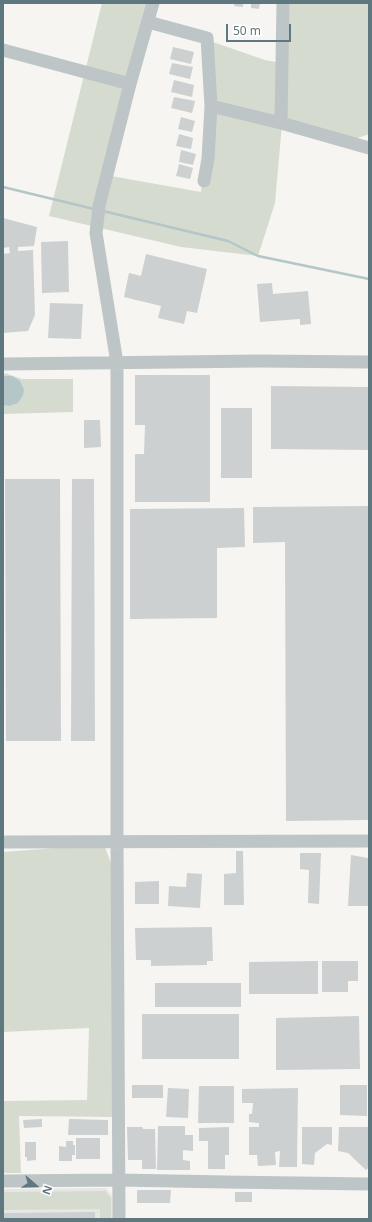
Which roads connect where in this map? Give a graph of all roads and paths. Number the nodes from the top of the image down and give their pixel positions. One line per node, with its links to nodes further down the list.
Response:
1 (153, 3): 3 (street)
2 (283, 3): 7 (street)
3 (148, 22): 5 (street); 6 (street)
4 (3, 50): 5 (street)
5 (130, 84): 12 (street)
6 (211, 106): 7 (street); 9 (street)
7 (282, 123): 8 (street)
8 (369, 148)
9 (204, 181)
10 (369, 362): 12 (street)
11 (3, 364): 12 (street)
12 (117, 364): 13 (street)
13 (117, 841): 14 (street); 15 (street); 16 (street)
14 (369, 841)
15 (3, 842)
16 (119, 1180): 17 (street); 18 (street); 19 (street)
17 (3, 1182)
18 (369, 1184)
19 (119, 1219)

